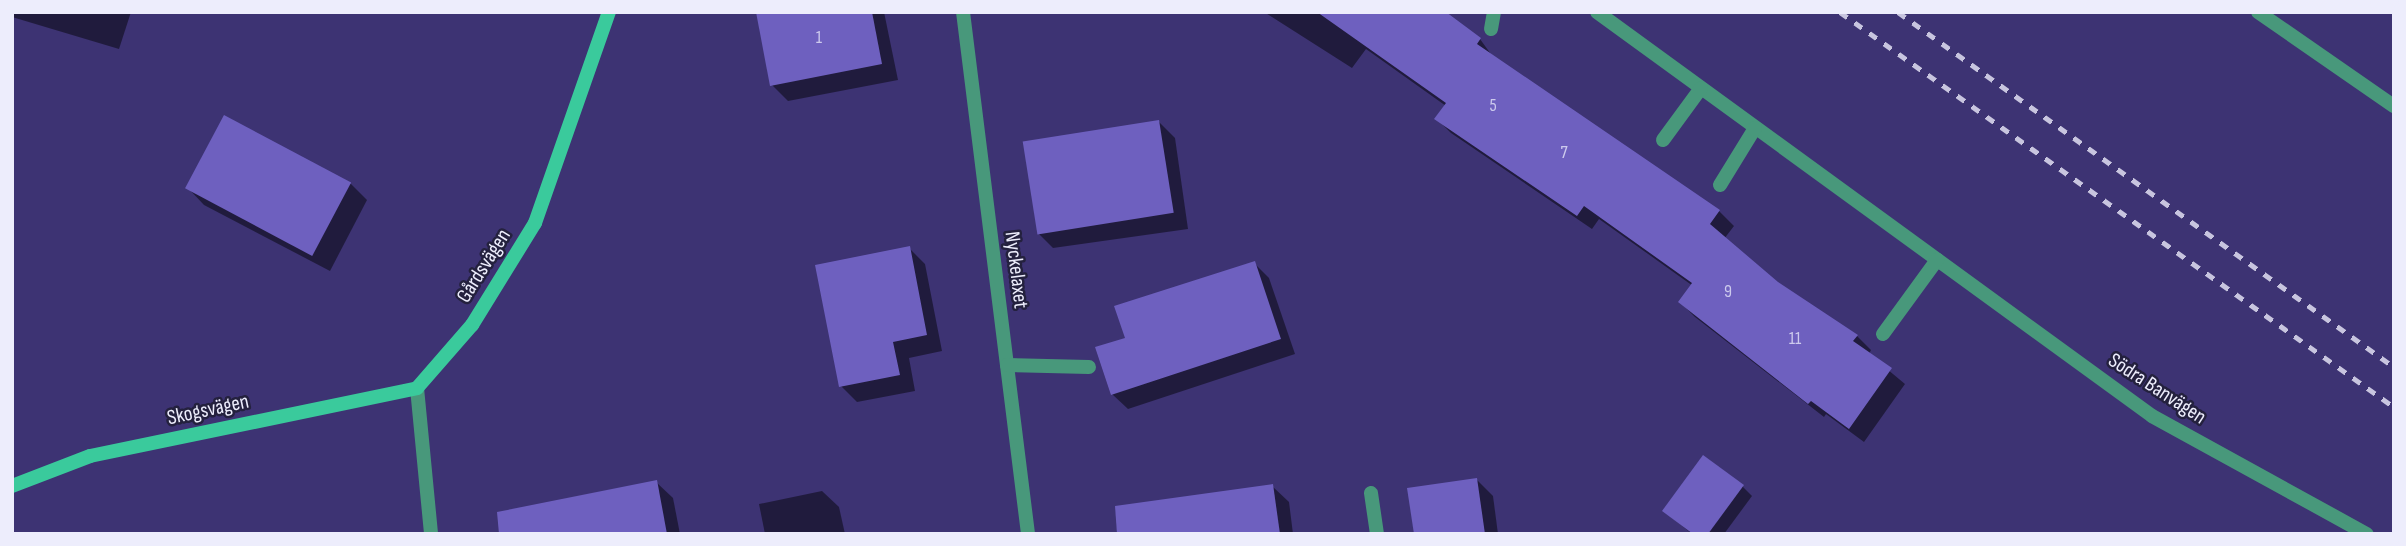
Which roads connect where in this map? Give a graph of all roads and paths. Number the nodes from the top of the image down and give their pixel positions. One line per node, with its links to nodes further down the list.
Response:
1 (609, 12): 16 (street, Gårdsvägen)
2 (963, 12): 14 (street, Nyckelaxet)
3 (1494, 12): 6 (street)
4 (1597, 12): 7 (street, Södra Banvägen)
5 (2258, 12): 8 (street)
6 (1491, 29)
7 (1700, 88): 9 (street, Södra Banvägen); 10 (street)
8 (2394, 106)
9 (1755, 128): 11 (street); 12 (street, Södra Banvägen)
10 (1663, 140)
11 (1720, 185)
12 (1937, 260): 13 (street); 22 (street, Södra Banvägen)
13 (1883, 334)
14 (1007, 365): 15 (street); 20 (street, Nyckelaxet)
15 (1088, 366)
16 (417, 388): 17 (street, Skogsvägen); 19 (street)
17 (12, 486)
18 (1371, 493): 21 (street)
19 (430, 534)
20 (1028, 534)
21 (1377, 534)
22 (2367, 534)

